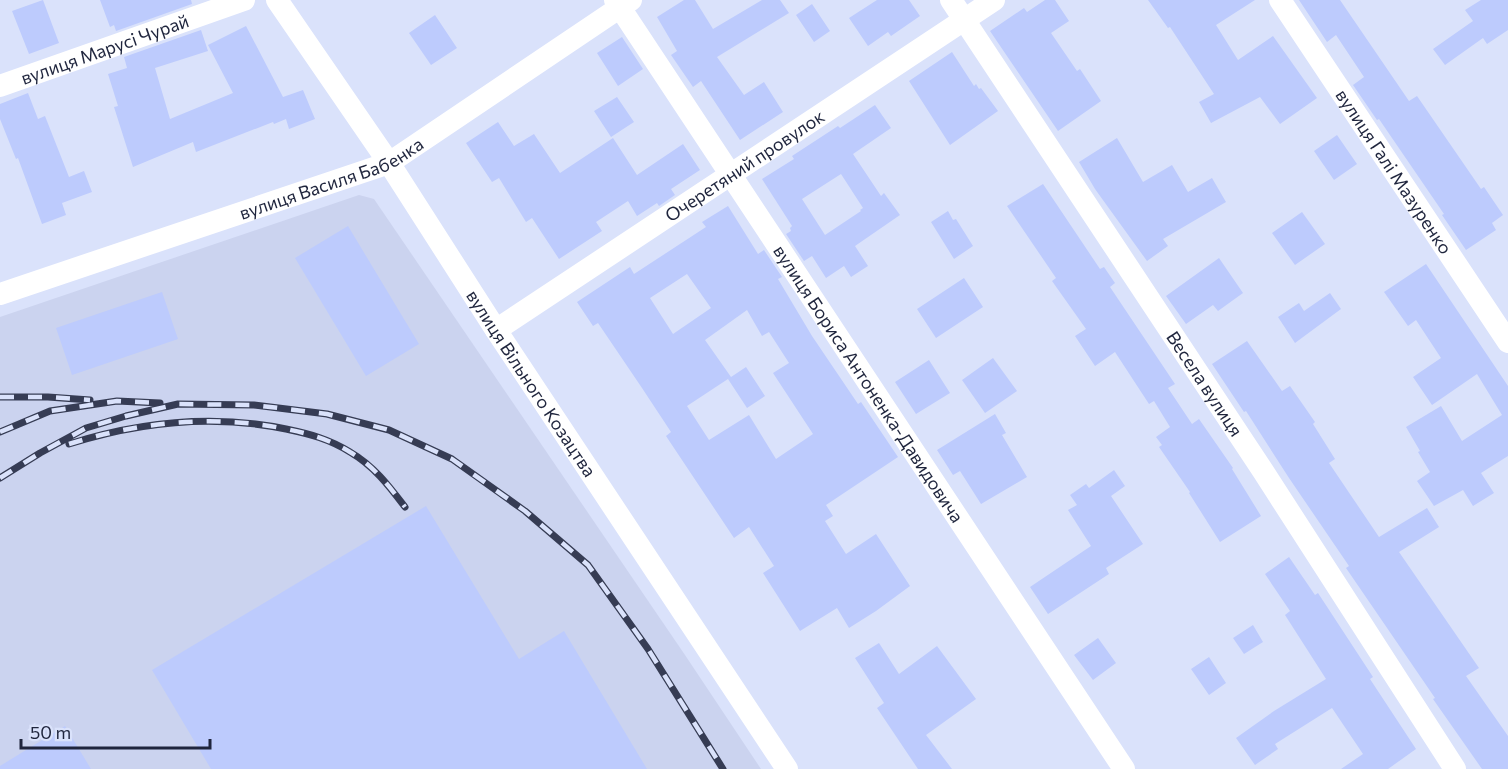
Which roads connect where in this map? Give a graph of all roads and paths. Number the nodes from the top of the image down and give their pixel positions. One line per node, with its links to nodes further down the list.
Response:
1 (244, 0): 8 (street, вулиця Марусі Чурай)
2 (277, 0): 9 (street, вулиця Вільного Козацтва)
3 (951, 0): 7 (street, Весела вулиця)
4 (994, 0): 7 (street, Очеретяний провулок)
5 (1280, 0): 13 (street, вулиця Галі Мазуренко)
6 (622, 2): 9 (street, вулиця Василя Бабенка); 10 (street, вулиця Бориса Антоненка-Давидовича)
7 (964, 20): 10 (street, Очеретяний провулок); 16 (street, Весела вулиця)
8 (0, 86)
9 (389, 163): 11 (street, вулиця Василя Бабенка); 12 (street, вулиця Вільного Козацтва)
10 (729, 174): 12 (street, Очеретяний провулок); 15 (street, вулиця Бориса Антоненка-Давидовича)
11 (0, 294)
12 (496, 330): 14 (street, вулиця Вільного Козацтва)
13 (1508, 342)
14 (787, 769)
15 (1124, 769)
16 (1455, 769)

